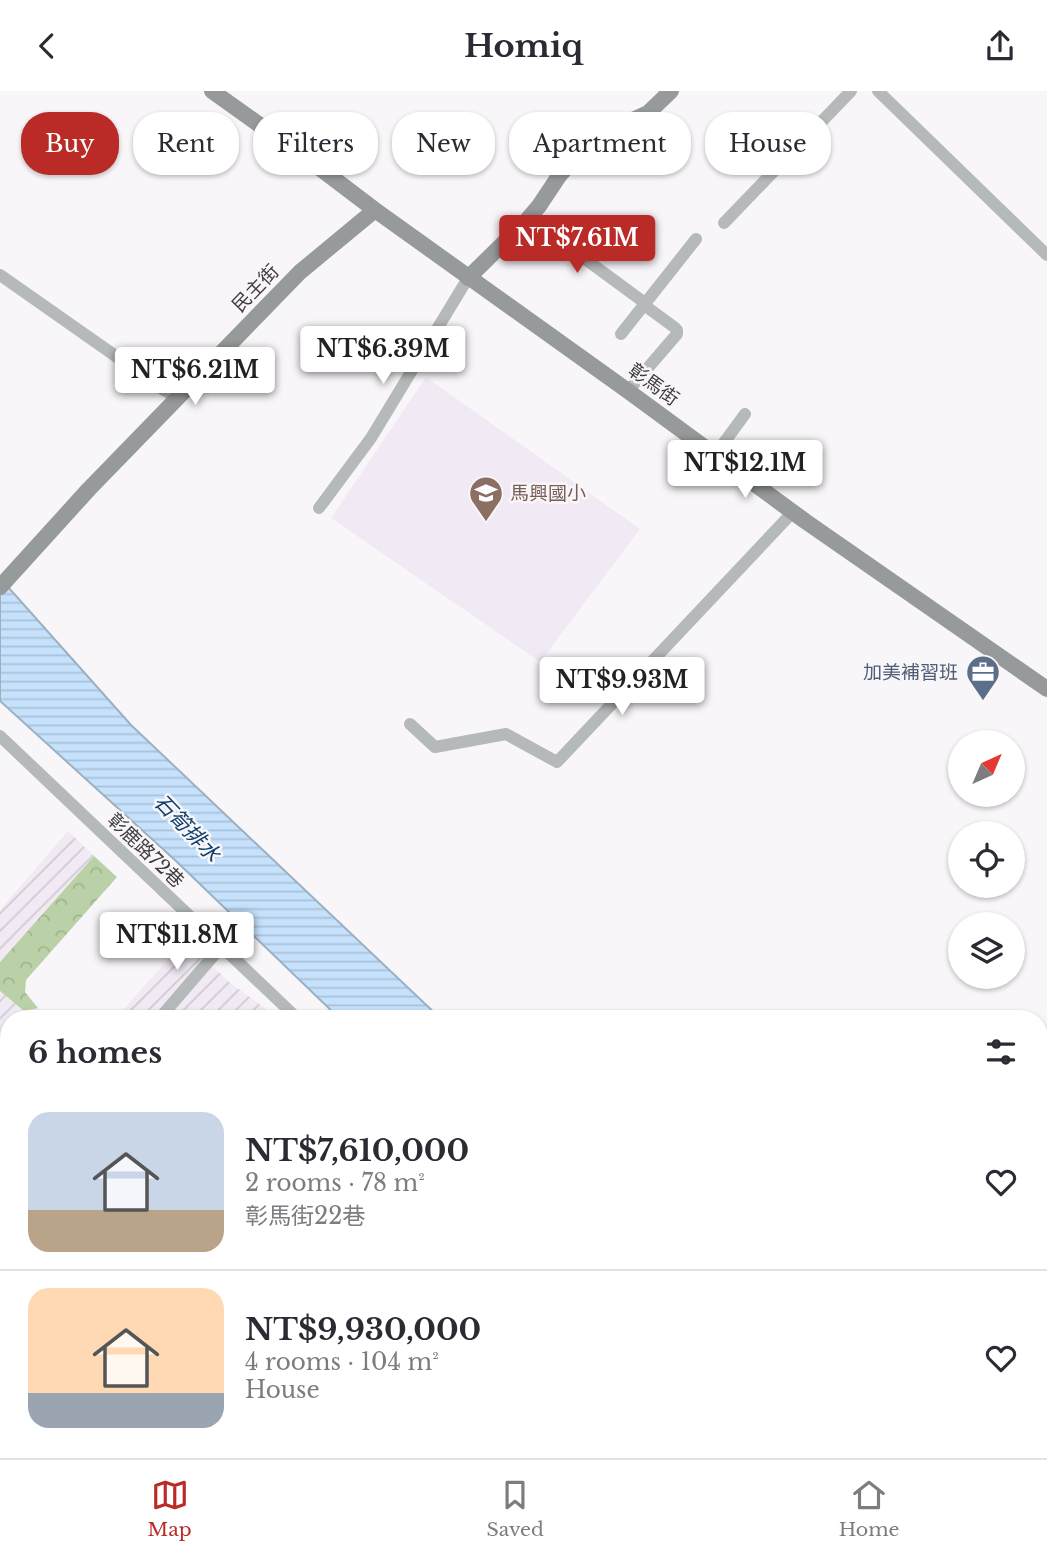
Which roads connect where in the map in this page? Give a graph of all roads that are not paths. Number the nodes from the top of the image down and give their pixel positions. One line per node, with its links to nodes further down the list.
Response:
1 (212, 91): 5 (street, 彰馬街)
2 (671, 91): 6 (street)
3 (851, 91): 7 (street)
4 (878, 91): 9 (street)
5 (375, 210): 11 (street, 彰馬街); 15 (street, 民主街)
6 (527, 220): 11 (street); 12 (street)
7 (724, 223)
8 (695, 239): 12 (street)
9 (1047, 255)
10 (0, 275): 15 (street)
11 (468, 278): 14 (street, 彰馬街); 18 (street)
12 (645, 304): 13 (street); 14 (street)
13 (621, 334)
14 (628, 391): 17 (street, 彰馬街)
15 (178, 398): 20 (street, 民主街)
16 (745, 414): 17 (street)
17 (715, 455): 19 (street, 彰馬街)
18 (319, 507)
19 (793, 512): 21 (street, 彰馬街); 22 (street)
20 (0, 587)
21 (1047, 688)
22 (410, 724)
23 (0, 736): 24 (street, 彰鹿路72巷)
24 (221, 947): 25 (street); 26 (street, 彰鹿路72巷)
25 (167, 1010)
26 (288, 1010)

